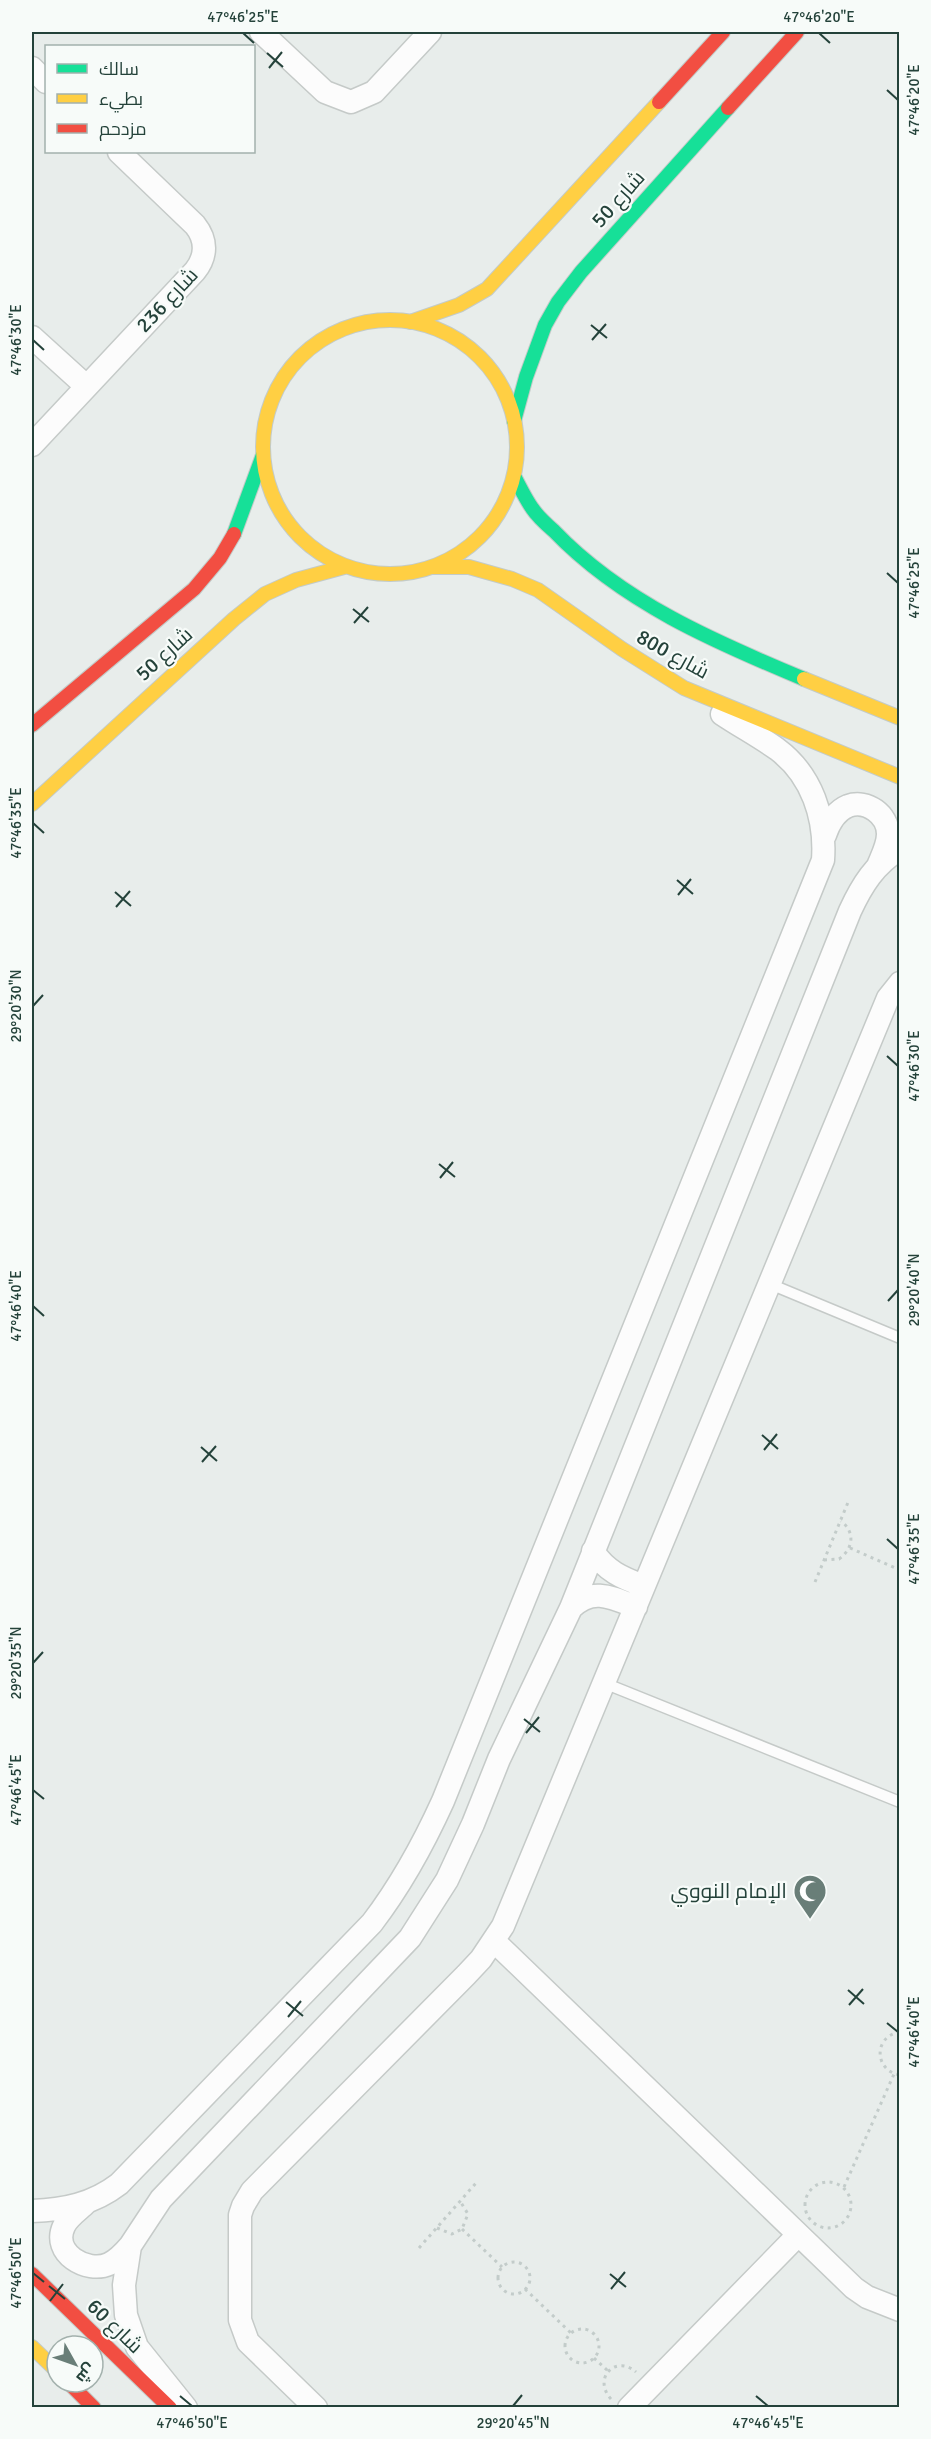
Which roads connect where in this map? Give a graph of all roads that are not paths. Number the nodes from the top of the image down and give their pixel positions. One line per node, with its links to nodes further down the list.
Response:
1 (261, 32): 2 (street)
2 (430, 32)
3 (723, 32): 8 (main road, شارع 50)
4 (797, 32): 11 (main road, شارع 50)
5 (32, 68): 6 (street)
6 (45, 81)
7 (120, 153): 10 (street, شارع 236)
8 (410, 322): 11 (main road); 13 (main road)
9 (32, 337): 10 (street)
10 (86, 386): 12 (street, شارع 236)
11 (514, 421): 14 (main road)
12 (32, 444)
13 (263, 454): 15 (main road); 19 (main road, شارع 50)
14 (514, 476): 16 (main road); 18 (main road, شارع 800)
15 (345, 567): 16 (main road); 21 (main road, شارع 50)
16 (432, 567): 17 (main road, شارع 800)
17 (684, 688): 20 (main road, شارع 800); 22 (street)
18 (900, 718)
19 (32, 725)
20 (900, 777)
21 (32, 804)
22 (825, 835): 24 (street); 34 (street)
23 (900, 849): 24 (street)
24 (877, 867): 28 (street)
25 (900, 983): 26 (street)
26 (770, 1284): 27 (lane); 29 (street)
27 (900, 1338)
28 (593, 1551): 29 (street); 30 (street)
29 (640, 1597): 30 (street); 31 (street)
30 (571, 1608): 37 (street)
31 (604, 1683): 32 (lane); 33 (street)
32 (900, 1802)
33 (494, 1941): 36 (street); 47 (street)
34 (87, 2202): 35 (street); 37 (street)
35 (32, 2211)
36 (798, 2235): 39 (street); 43 (street)
37 (130, 2246): 46 (street)
38 (32, 2274): 45 (main road, شارع 60)
39 (900, 2310)
40 (32, 2347): 41 (main road)
41 (45, 2359)
42 (80, 2394): 44 (main road)
43 (622, 2405)
44 (94, 2408)
45 (170, 2408)
46 (186, 2408)
47 (316, 2408)

